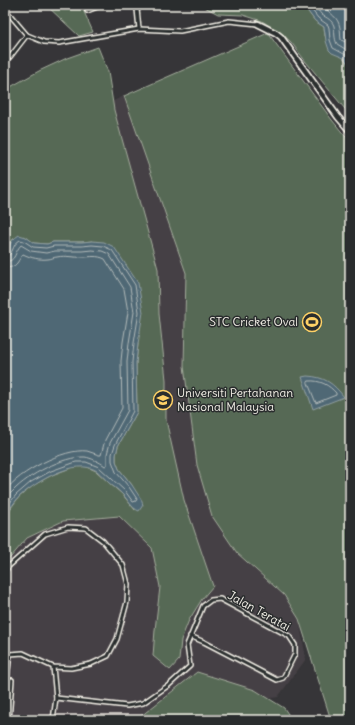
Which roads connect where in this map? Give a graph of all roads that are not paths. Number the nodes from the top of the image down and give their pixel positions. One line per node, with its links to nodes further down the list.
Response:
1 (102, 5): 6 (street)
2 (135, 5): 5 (street)
3 (145, 5): 5 (street)
4 (5, 9): 9 (street)
5 (137, 9): 8 (street)
6 (87, 11)
7 (258, 24): 8 (street); 11 (street)
8 (139, 29): 9 (street)
9 (28, 35): 10 (street)
10 (10, 57)
11 (350, 131)
12 (5, 571): 14 (street)
13 (190, 636): 13 (street, Jalan Teratai); 17 (street)
14 (54, 667): 16 (street); 17 (street)
15 (12, 680): 18 (street)
16 (5, 694)
17 (56, 698): 19 (street)
18 (9, 720)
19 (53, 720)

